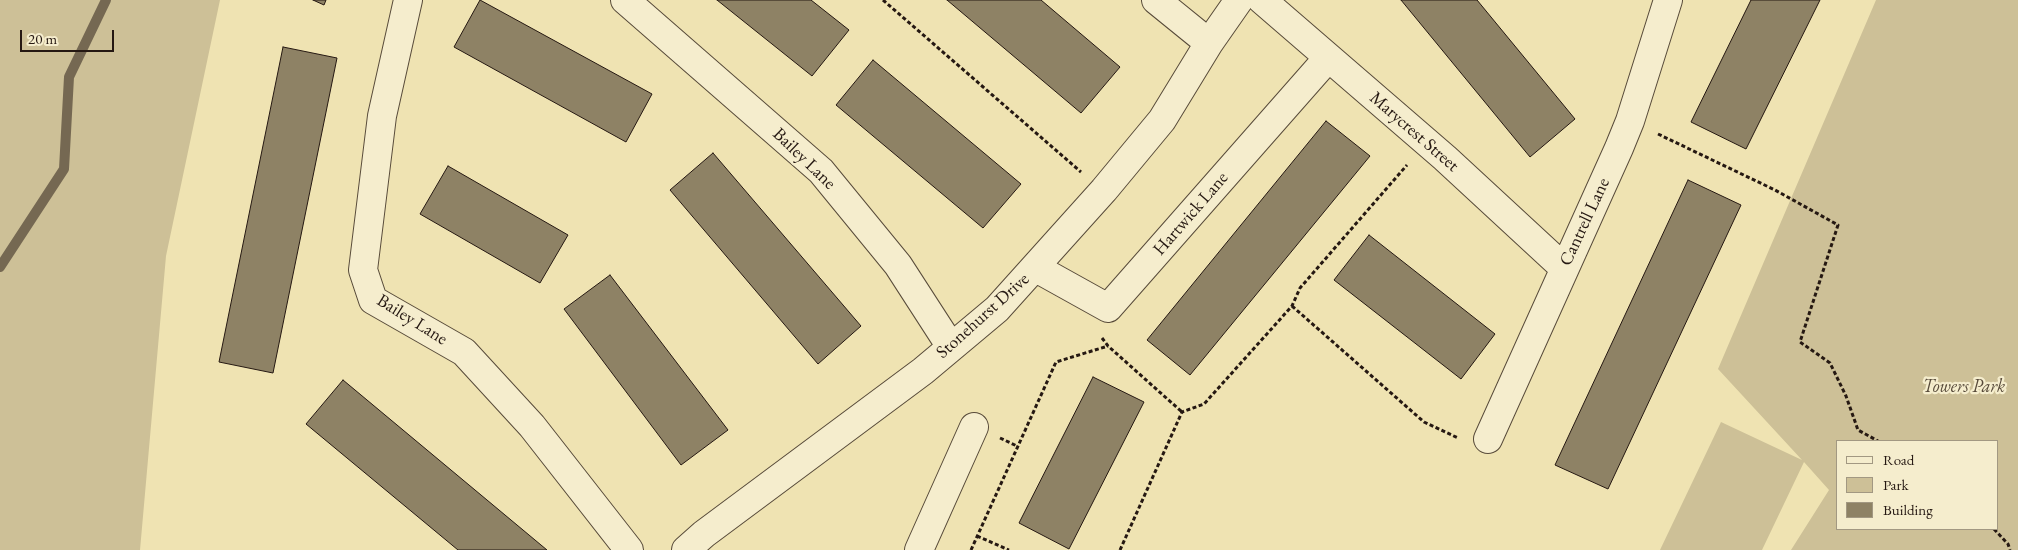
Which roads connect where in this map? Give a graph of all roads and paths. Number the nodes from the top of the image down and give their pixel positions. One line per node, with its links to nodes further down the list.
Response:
1 (408, 0): 25 (street, Bailey Lane)
2 (625, 0): 18 (street, Bailey Lane)
3 (883, 0): 12 (path)
4 (1156, 0): 8 (street)
5 (1239, 0): 8 (street, Stonehurst Drive)
6 (1262, 0): 9 (street, Marycrest Street)
7 (1668, 0): 10 (street, Cantrell Lane)
8 (1209, 43): 13 (street, Stonehurst Drive)
9 (1328, 58): 13 (street, Hartwick Lane); 14 (street, Marycrest Street)
10 (1630, 121): 14 (street, Cantrell Lane); 22 (path)
11 (1401, 172): 15 (path)
12 (1084, 175)
13 (1036, 268): 18 (street, Stonehurst Drive)
14 (1564, 268): 21 (street, Cantrell Lane)
15 (1292, 306): 19 (path); 21 (path)
16 (1099, 333): 17 (path)
17 (1108, 346): 19 (path); 24 (path)
18 (951, 348): 26 (street, Stonehurst Drive)
19 (1182, 412): 30 (path)
20 (974, 427): 27 (street)
21 (1477, 440)
22 (1876, 440)
23 (1995, 530): 31 (path)
24 (977, 536): 28 (path); 29 (path)
25 (629, 550)
26 (686, 550)
27 (919, 550)
28 (971, 550)
29 (1009, 550)
30 (1120, 550)
31 (2010, 550)

